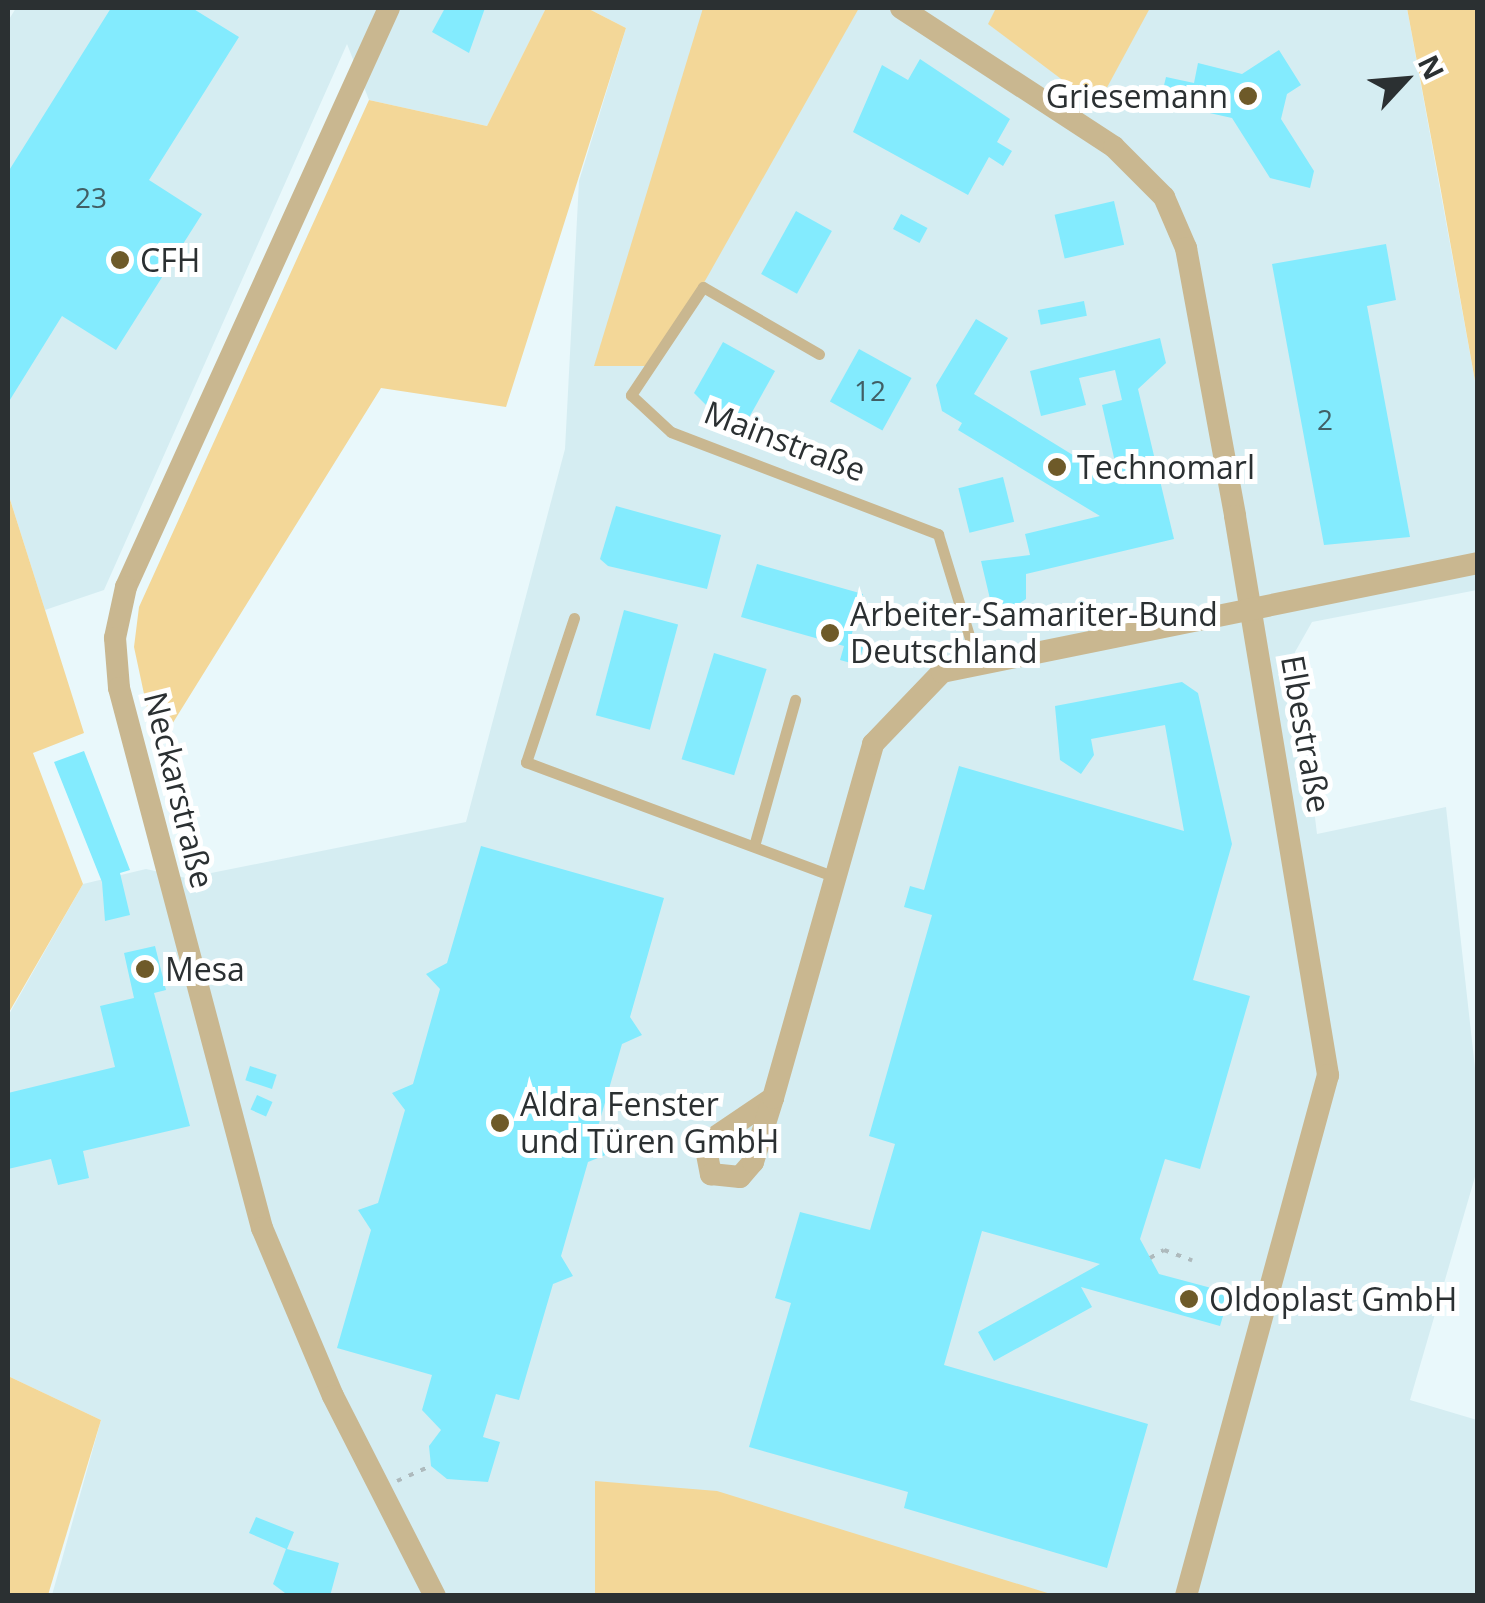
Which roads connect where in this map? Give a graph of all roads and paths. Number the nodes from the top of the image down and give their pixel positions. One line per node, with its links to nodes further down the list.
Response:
1 (389, 8): 15 (street, Neckarstraße)
2 (902, 8): 5 (street, Elbestraße)
3 (819, 354): 7 (lane, Mainstraße)
4 (1478, 564): 5 (street)
5 (1251, 608): 7 (street); 17 (street, Elbestraße)
6 (574, 618): 9 (lane)
7 (976, 658): 10 (street)
8 (795, 700): 9 (lane)
9 (754, 846): 10 (lane)
10 (836, 877): 11 (street)
11 (773, 1098)
12 (1150, 1258): 13 (path)
13 (1192, 1260)
14 (431, 1466): 15 (path)
15 (379, 1489): 16 (street, Neckarstraße)
16 (435, 1596)
17 (1186, 1596)

